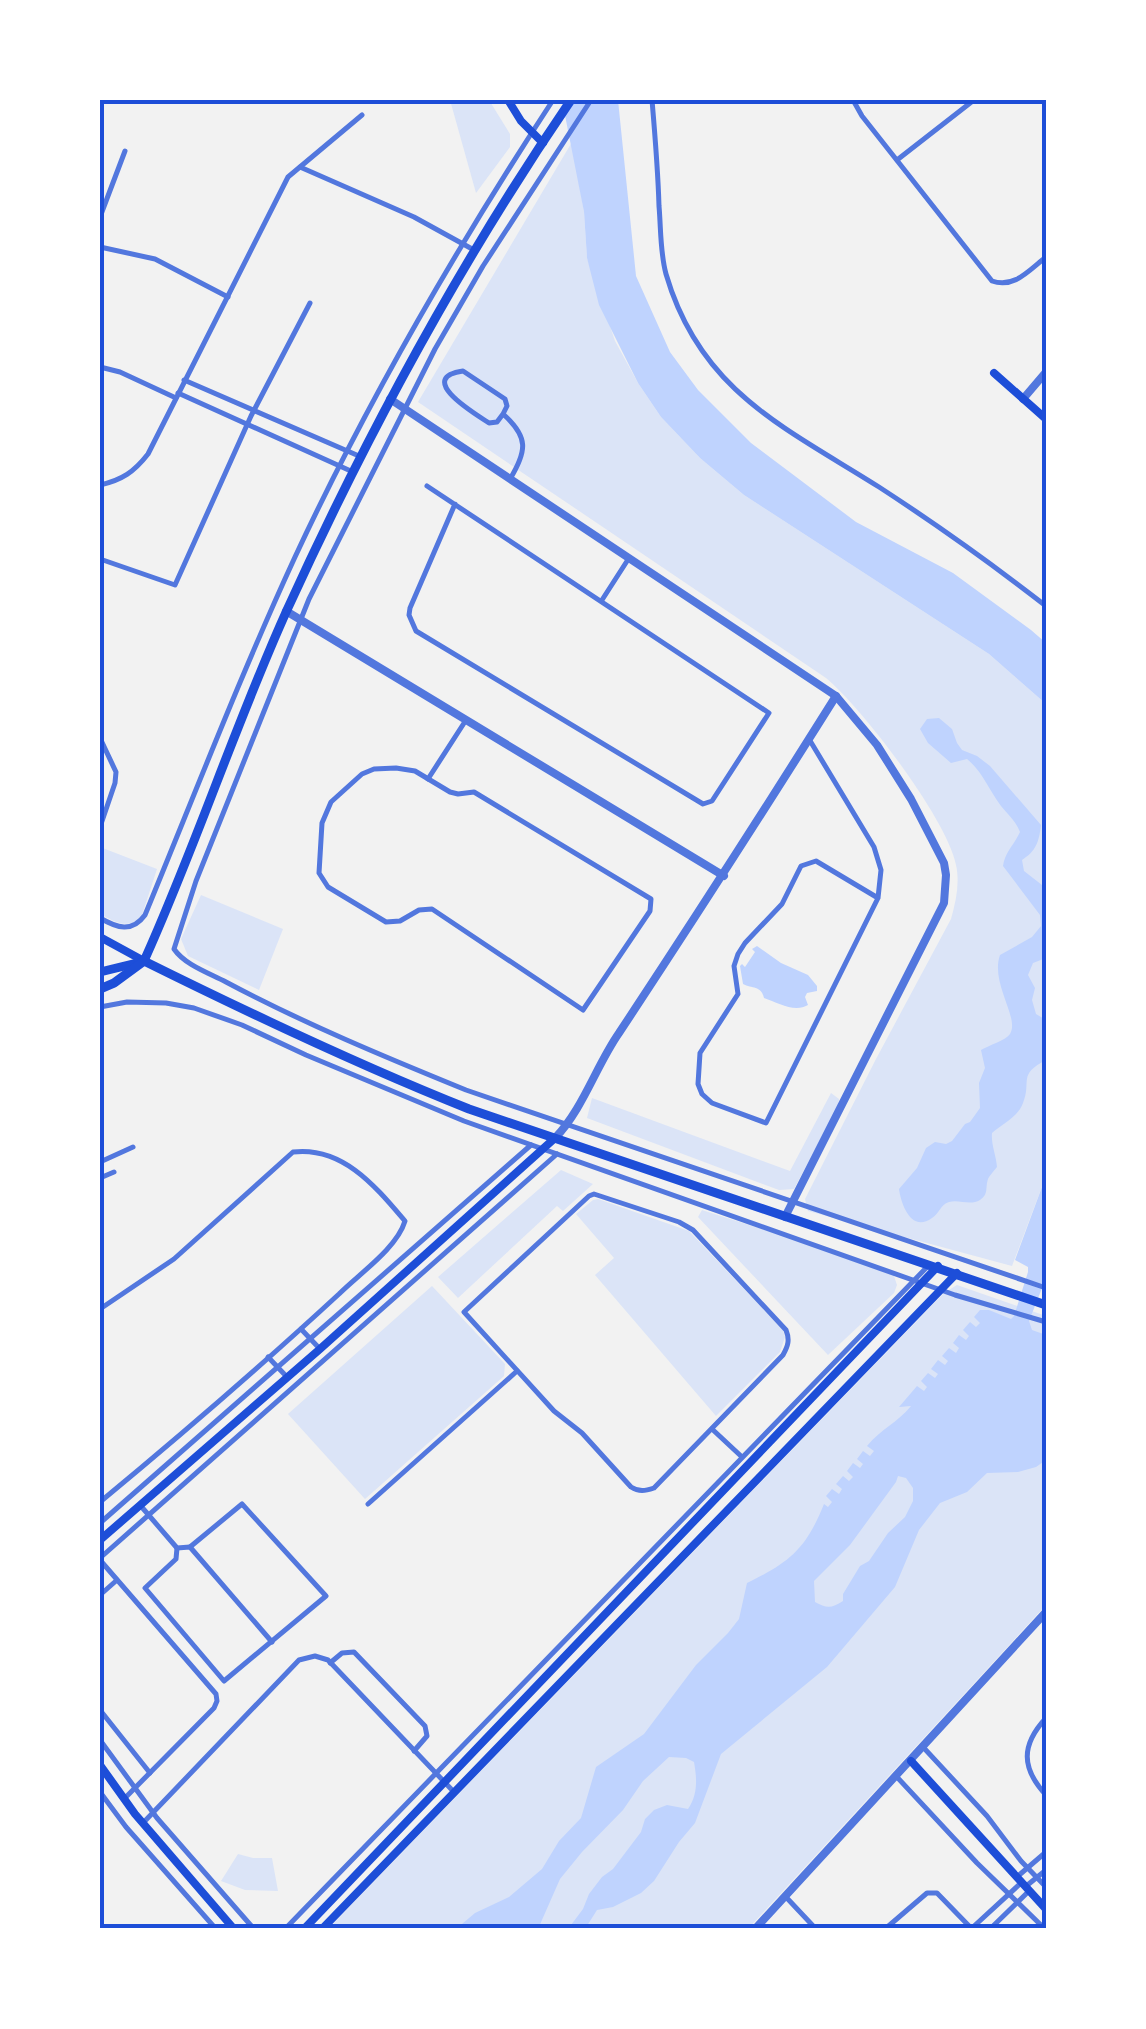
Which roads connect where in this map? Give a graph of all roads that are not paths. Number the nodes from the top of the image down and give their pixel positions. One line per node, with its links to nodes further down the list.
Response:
1 (508, 100): 9 (main road)
2 (572, 100): 10 (main road)
3 (591, 100): 28 (street)
4 (652, 100): 44 (street)
5 (852, 100): 12 (street)
6 (974, 100): 12 (street)
7 (552, 101): 9 (street)
8 (362, 114): 13 (street)
9 (532, 133): 10 (main road); 15 (street)
10 (543, 143): 17 (main road)
11 (125, 151): 14 (street)
12 (897, 160): 18 (street)
13 (300, 166): 15 (street); 19 (street)
14 (100, 217)
15 (462, 244): 17 (street); 33 (street)
16 (100, 247): 19 (street)
17 (474, 250): 26 (main road)
18 (1046, 257)
19 (228, 297): 24 (street)
20 (310, 303): 29 (street)
21 (100, 367): 25 (street)
22 (994, 372): 27 (main road)
23 (1046, 372): 27 (street)
24 (184, 380): 25 (street); 29 (street)
25 (177, 395): 32 (street); 38 (street)
26 (390, 399): 28 (street); 34 (main road)
27 (1023, 399): 31 (main road)
28 (404, 408): 37 (street); 46 (street)
29 (254, 410): 32 (street); 33 (street)
30 (504, 414): 30 (street); 37 (street)
31 (1046, 418)
32 (247, 424): 35 (street); 42 (street)
33 (348, 451): 34 (street); 35 (street)
34 (362, 457): 36 (main road)
35 (340, 466): 36 (street); 55 (street)
36 (354, 472): 45 (main road)
37 (510, 479): 41 (street)
38 (100, 485)
39 (428, 486): 40 (street)
40 (455, 504): 43 (street); 43 (street)
41 (629, 558): 43 (street); 47 (street)
42 (100, 559)
43 (602, 600)
44 (1046, 606)
45 (286, 611): 46 (street); 57 (main road)
46 (300, 619): 48 (street); 61 (street)
47 (836, 696): 50 (street); 70 (street)
48 (466, 720): 51 (street); 53 (street)
49 (100, 738): 52 (street)
50 (809, 739): 53 (street); 54 (street)
51 (428, 779): 51 (street)
52 (100, 827)
53 (724, 876): 61 (street)
54 (878, 898): 54 (street)
55 (100, 918)
56 (100, 937): 57 (main road)
57 (144, 961): 58 (main road); 59 (main road); 62 (main road)
58 (100, 972)
59 (100, 989)
60 (100, 1007): 63 (street)
61 (567, 1125): 62 (street); 70 (street)
62 (555, 1138): 65 (main road); 71 (main road)
63 (531, 1145): 65 (street); 81 (street)
64 (133, 1147): 67 (street)
65 (544, 1150): 66 (street); 82 (main road)
66 (556, 1154): 74 (street); 94 (street)
67 (100, 1162)
68 (114, 1172): 69 (street)
69 (100, 1178)
70 (792, 1202): 71 (street); 75 (street)
71 (785, 1216): 72 (main road)
72 (934, 1265): 73 (main road); 74 (main road)
73 (956, 1273): 76 (main road); 77 (main road)
74 (917, 1282): 76 (street); 88 (street); 89 (main road)
75 (1045, 1288)
76 (940, 1290): 79 (street); 90 (main road)
77 (1043, 1304)
78 (100, 1309): 80 (street)
79 (1046, 1322)
80 (300, 1328): 81 (street); 83 (street)
81 (310, 1339): 82 (street); 84 (street)
82 (320, 1349): 86 (main road)
83 (268, 1357): 84 (street); 91 (street)
84 (278, 1368): 86 (street); 95 (street)
85 (517, 1372): 87 (street); 87 (street); 92 (street)
86 (287, 1377): 93 (main road)
87 (712, 1429): 88 (street)
88 (742, 1457): 115 (street)
89 (755, 1458): 90 (main road); 103 (main road)
90 (766, 1468): 104 (main road)
91 (100, 1502)
92 (368, 1504)
93 (140, 1505): 94 (street); 96 (main road)
94 (148, 1515): 97 (street); 99 (street)
95 (100, 1524)
96 (100, 1540)
97 (177, 1548): 98 (street); 105 (street)
98 (190, 1548): 105 (street); 105 (street)
99 (100, 1559): 100 (street)
100 (117, 1580): 101 (street); 114 (street)
101 (100, 1595)
102 (1046, 1612): 110 (street)
103 (594, 1627): 104 (main road); 117 (main road)
104 (604, 1637): 120 (main road)
105 (272, 1642)
106 (330, 1663): 111 (street); 111 (street); 123 (street)
107 (100, 1710): 114 (street)
108 (1046, 1718): 121 (street)
109 (100, 1740): 118 (street)
110 (923, 1747): 112 (street); 126 (street)
111 (414, 1750): 115 (street)
112 (910, 1762): 116 (street); 129 (main road)
113 (100, 1765): 122 (main road)
114 (150, 1773): 118 (street)
115 (436, 1774): 117 (street); 138 (street)
116 (896, 1776): 131 (street); 132 (street)
117 (446, 1784): 120 (street); 139 (main road)
118 (134, 1788): 122 (street); 123 (street)
119 (100, 1792): 135 (street)
120 (455, 1794): 140 (main road)
121 (1046, 1796)
122 (123, 1800): 124 (main road)
123 (153, 1813): 124 (street); 137 (street)
124 (143, 1824): 136 (main road)
125 (1046, 1852): 126 (street)
126 (1028, 1868): 128 (street); 129 (street)
127 (1046, 1870): 128 (street)
128 (1037, 1877): 129 (street); 130 (street)
129 (1023, 1885): 131 (street); 133 (street); 134 (main road)
130 (1046, 1887)
131 (1009, 1894): 133 (street); 144 (street)
132 (785, 1896): 141 (street); 142 (street)
133 (1018, 1902): 145 (street); 146 (street)
134 (1046, 1909)
135 (216, 1929)
136 (234, 1929)
137 (254, 1929)
138 (285, 1929)
139 (304, 1929)
140 (322, 1929)
141 (755, 1929)
142 (816, 1929)
143 (885, 1929): 144 (street)
144 (971, 1929)
145 (990, 1929)
146 (1045, 1929)

